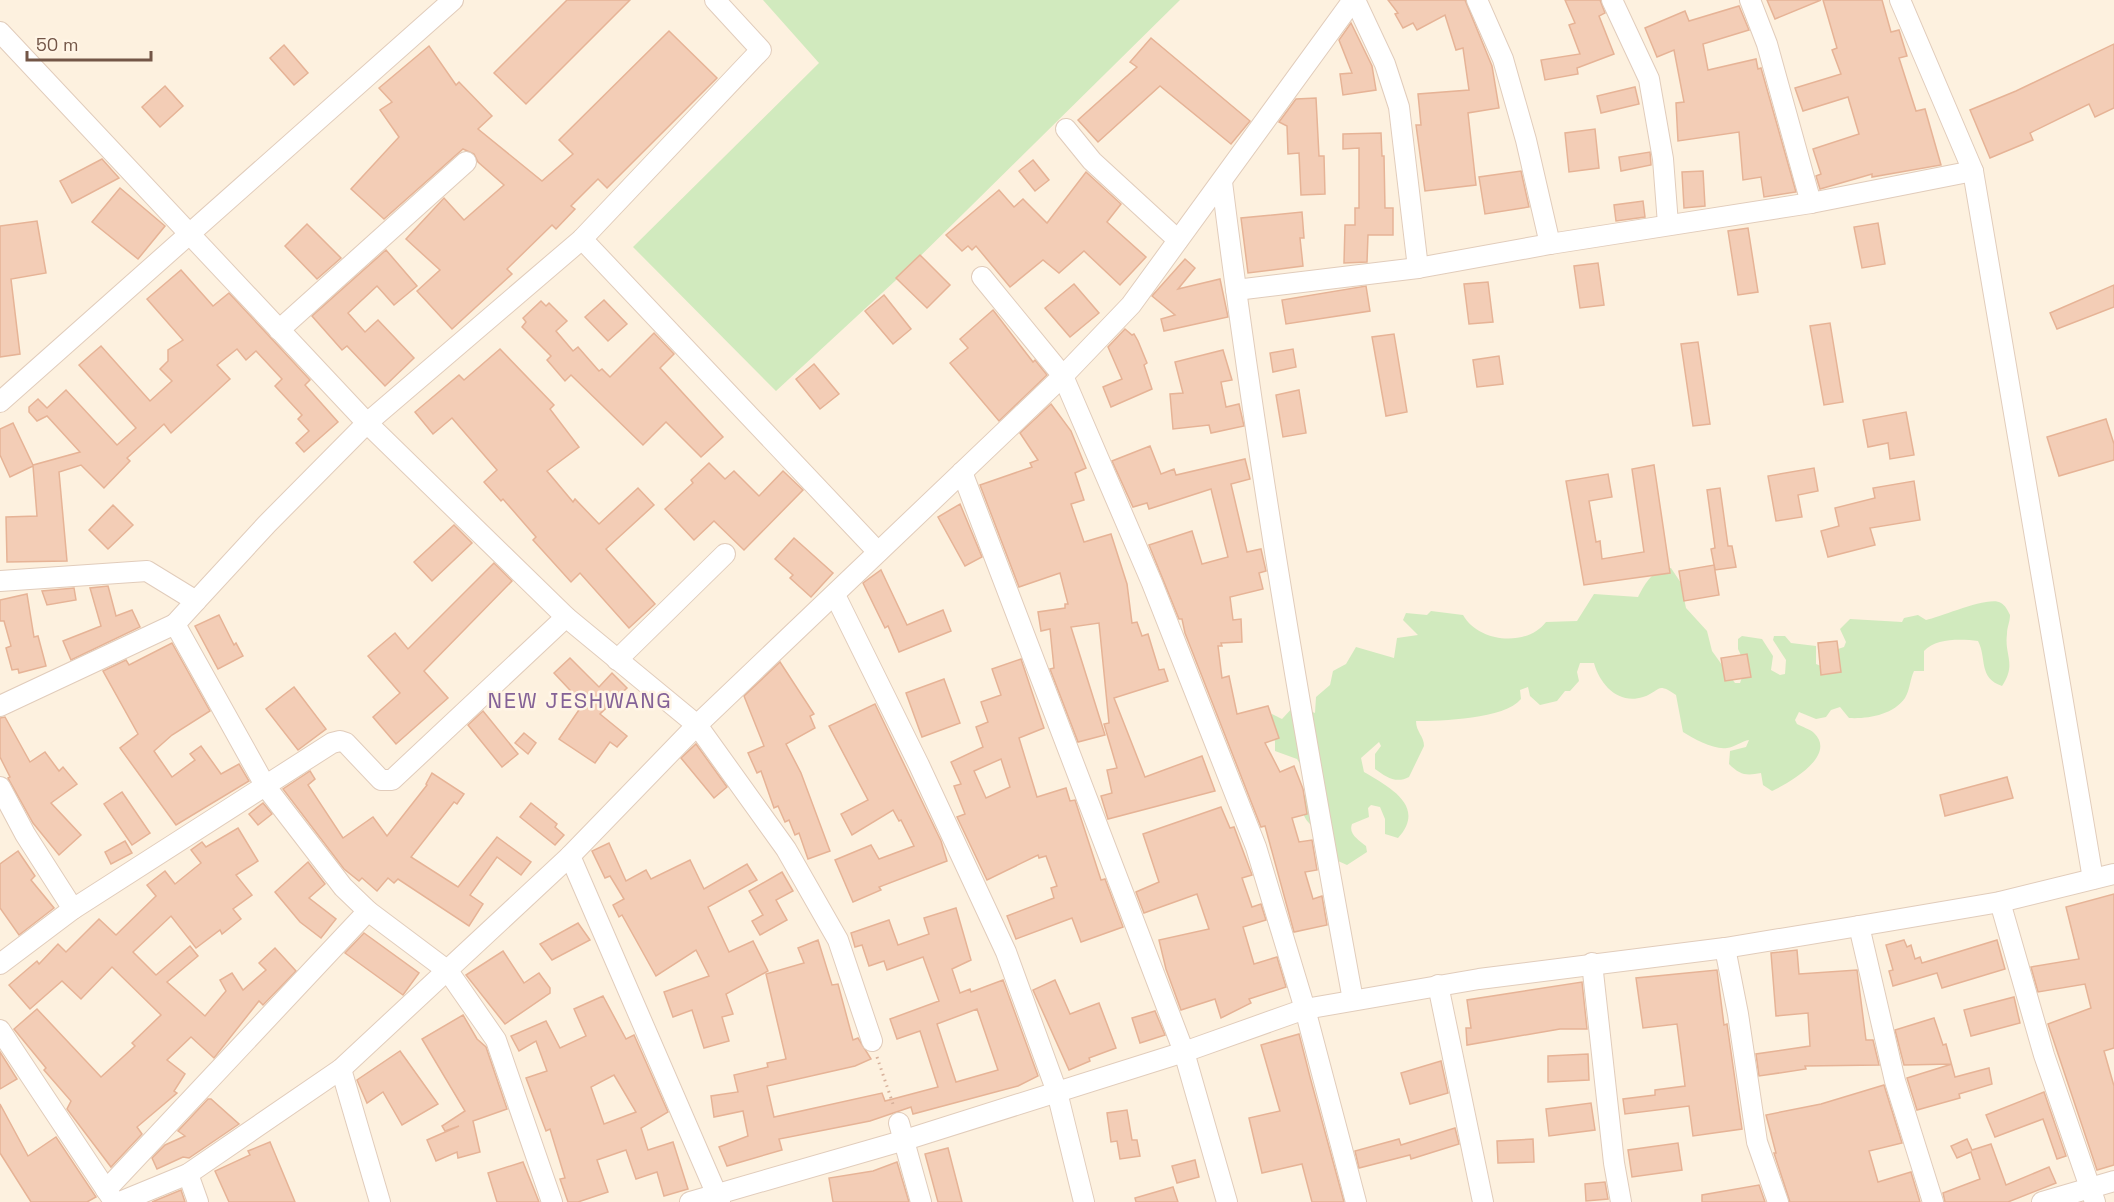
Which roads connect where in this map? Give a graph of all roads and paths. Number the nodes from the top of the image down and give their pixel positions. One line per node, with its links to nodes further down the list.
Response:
1 (453, 0): 15 (street)
2 (715, 0): 16 (street)
3 (1354, 0): 12 (street); 19 (street)
4 (1478, 0): 18 (street)
5 (1611, 0): 14 (street)
6 (1750, 0): 13 (street)
7 (1900, 0): 11 (street)
8 (0, 32): 15 (street)
9 (1066, 129): 17 (street)
10 (466, 162): 22 (street)
11 (1973, 171): 13 (street); 41 (street)
12 (1222, 182): 17 (street); 21 (street)
13 (1811, 203): 14 (street)
14 (1668, 224): 18 (street)
15 (190, 235): 22 (street); 24 (street)
16 (582, 239): 25 (street); 27 (street)
17 (1178, 240): 23 (street)
18 (1550, 244): 19 (street)
19 (1418, 268): 21 (street)
20 (982, 277): 23 (street)
21 (1236, 290): 51 (street)
22 (279, 330): 25 (street)
23 (1063, 376): 26 (street); 52 (street)
24 (0, 402)
25 (367, 423): 31 (street); 32 (street)
26 (962, 472): 27 (street); 55 (street)
27 (878, 552): 30 (street)
28 (725, 554): 34 (street)
29 (0, 581): 31 (street)
30 (835, 595): 36 (street); 57 (street)
31 (196, 600): 33 (street)
32 (566, 617): 34 (street); 38 (street)
33 (175, 624): 35 (street); 38 (street)
34 (617, 660): 36 (street)
35 (0, 705)
36 (697, 725): 39 (street); 54 (street)
37 (0, 787): 43 (street)
38 (266, 787): 43 (street); 44 (street)
39 (570, 856): 49 (street); 63 (street)
40 (2114, 874): 41 (street)
41 (2093, 879): 42 (street)
42 (2000, 902): 45 (street); 61 (street)
43 (73, 909): 48 (street)
44 (368, 911): 49 (street); 62 (street)
45 (1859, 926): 46 (street); 75 (street)
46 (1725, 948): 47 (street); 74 (street)
47 (1592, 963): 50 (street); 73 (street)
48 (0, 964)
49 (448, 971): 56 (street); 66 (street)
50 (1438, 986): 51 (street); 72 (street)
51 (1353, 1000): 52 (street)
52 (1305, 1009): 55 (street); 71 (street)
53 (0, 1030): 62 (street)
54 (872, 1041): 58 (path)
55 (1184, 1052): 57 (street); 70 (street)
56 (341, 1069): 59 (street); 65 (street)
57 (1057, 1092): 58 (street); 69 (street)
58 (902, 1132): 63 (street); 68 (street)
59 (188, 1174): 62 (street); 64 (street)
60 (2114, 1181): 61 (street)
61 (2094, 1194): 76 (street)
62 (114, 1198)
63 (719, 1198): 67 (street)
64 (198, 1202)
65 (380, 1202)
66 (552, 1202)
67 (690, 1202)
68 (921, 1202)
69 (1084, 1202)
70 (1227, 1202)
71 (1356, 1202)
72 (1483, 1202)
73 (1621, 1202)
74 (1778, 1202)
75 (1933, 1202)
76 (2042, 1202)

